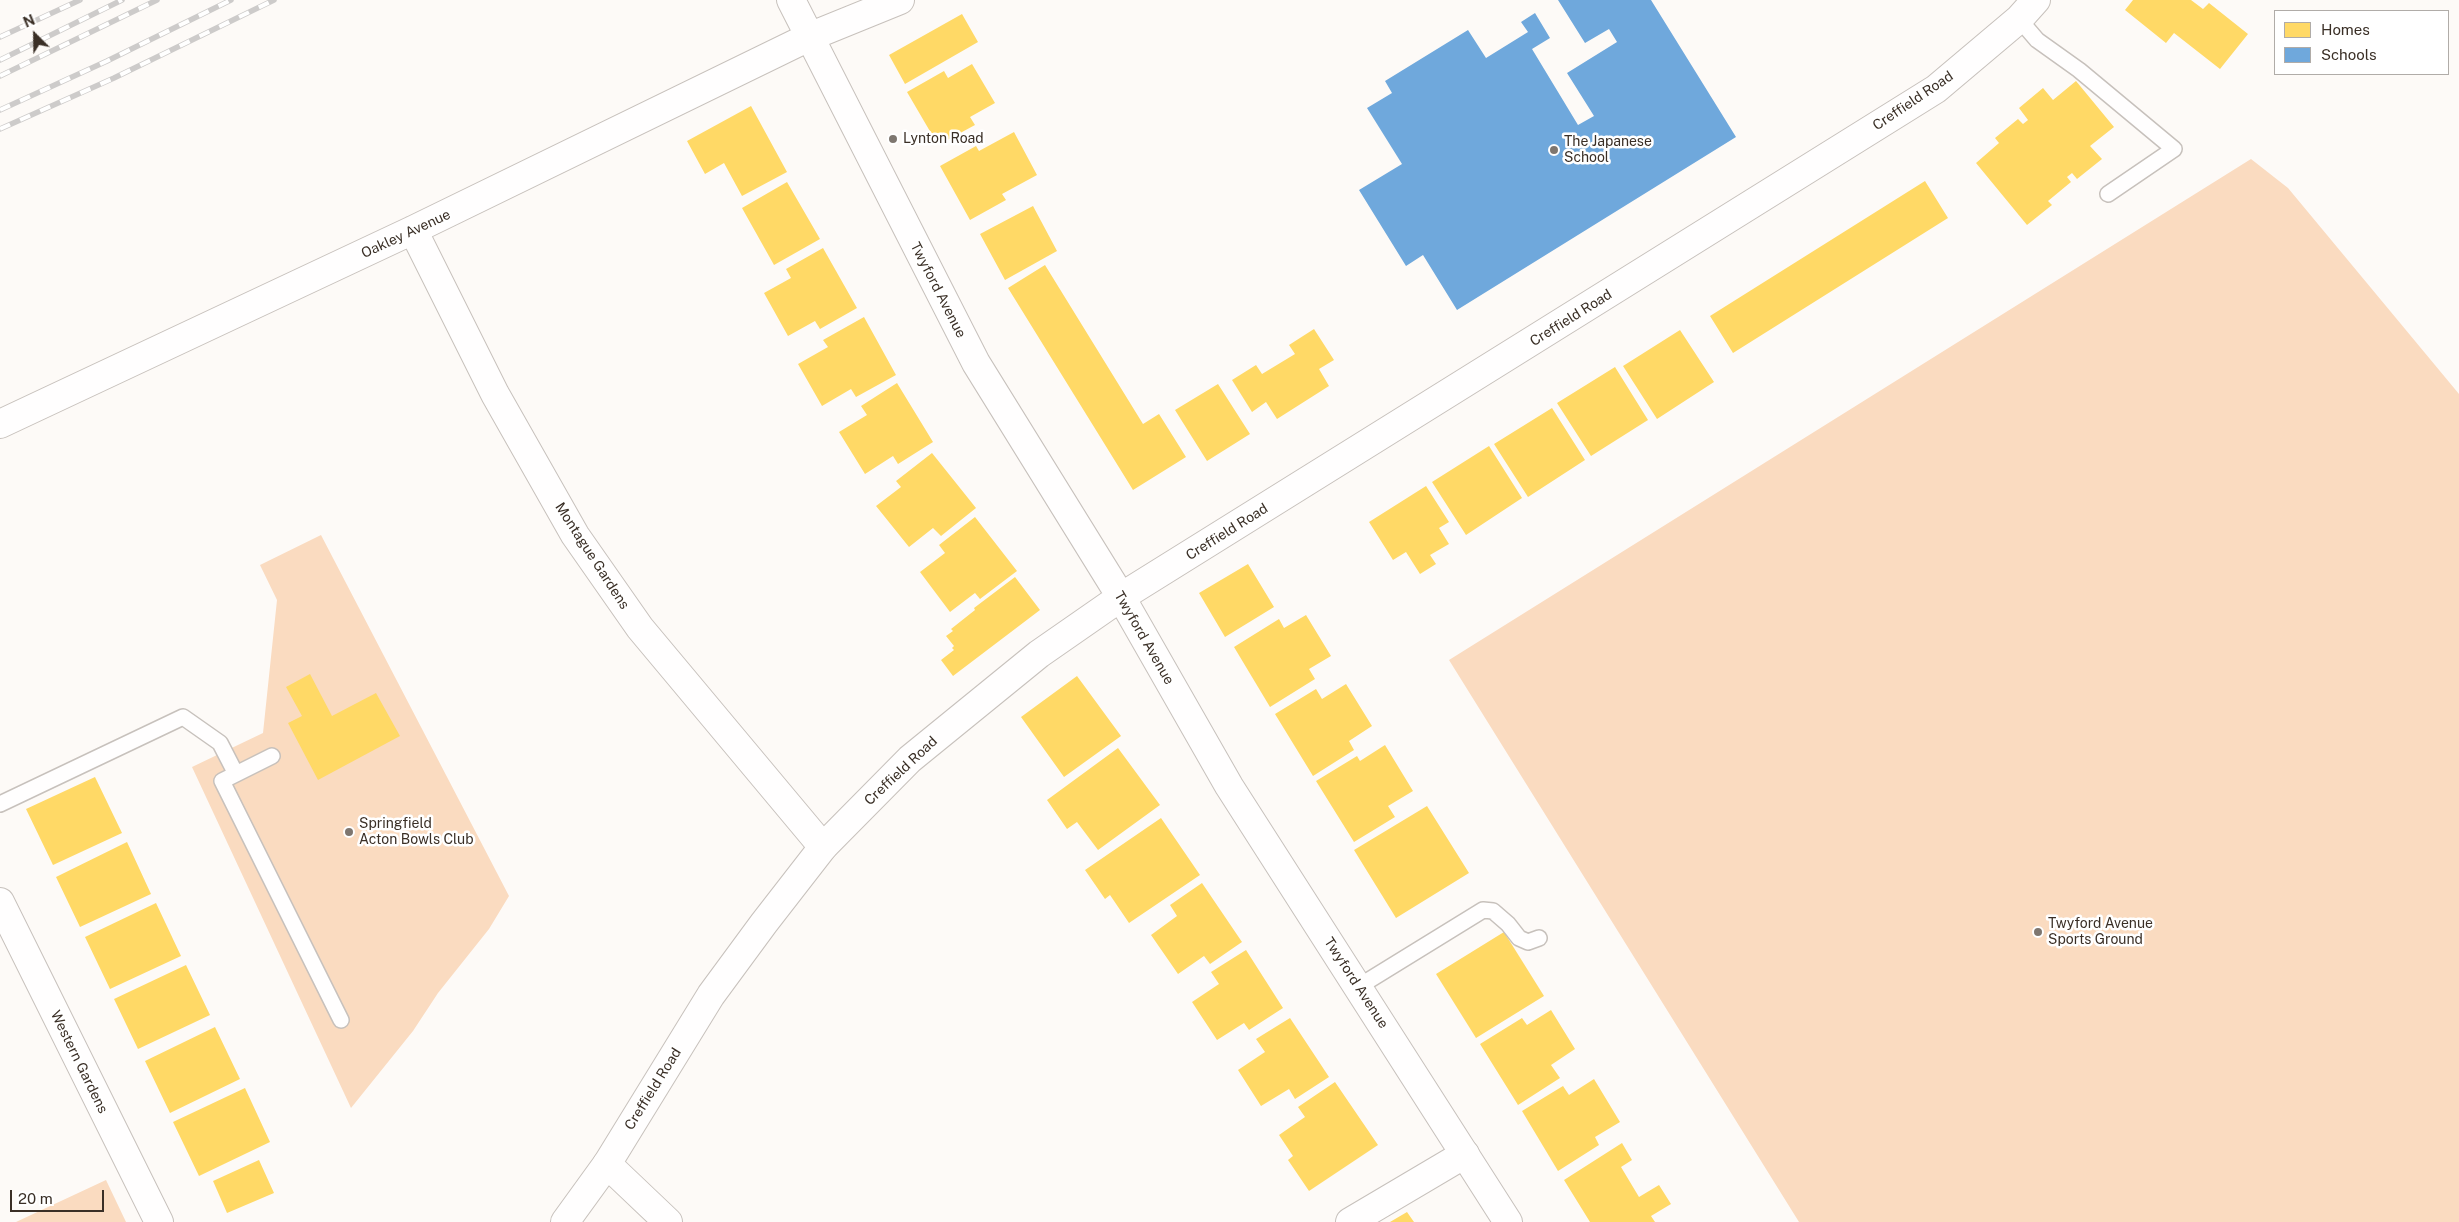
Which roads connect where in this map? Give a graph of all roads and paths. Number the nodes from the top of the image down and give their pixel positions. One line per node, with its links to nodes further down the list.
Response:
1 (790, 0): 4 (street, Twyford Avenue)
2 (900, 0): 4 (street)
3 (2027, 9): 5 (lane); 8 (street, Creffield Road)
4 (809, 37): 6 (street, Oakley Avenue); 8 (street, Twyford Avenue)
5 (2108, 194)
6 (413, 230): 7 (street, Oakley Avenue); 12 (street, Montague Gardens)
7 (0, 424)
8 (1121, 598): 12 (street, Creffield Road); 15 (street, Twyford Avenue)
9 (272, 756): 10 (lane)
10 (236, 774): 11 (lane); 16 (lane)
11 (0, 804)
12 (823, 847): 18 (street, Creffield Road)
13 (0, 902): 19 (street, Western Gardens)
14 (1539, 938): 15 (lane)
15 (1358, 987): 17 (street, Twyford Avenue)
16 (341, 1020)
17 (1466, 1154): 22 (street); 23 (street, Twyford Avenue)
18 (606, 1164): 20 (street, Creffield Road); 21 (street)
19 (158, 1222)
20 (565, 1222)
21 (668, 1222)
22 (1350, 1222)
23 (1508, 1222)

